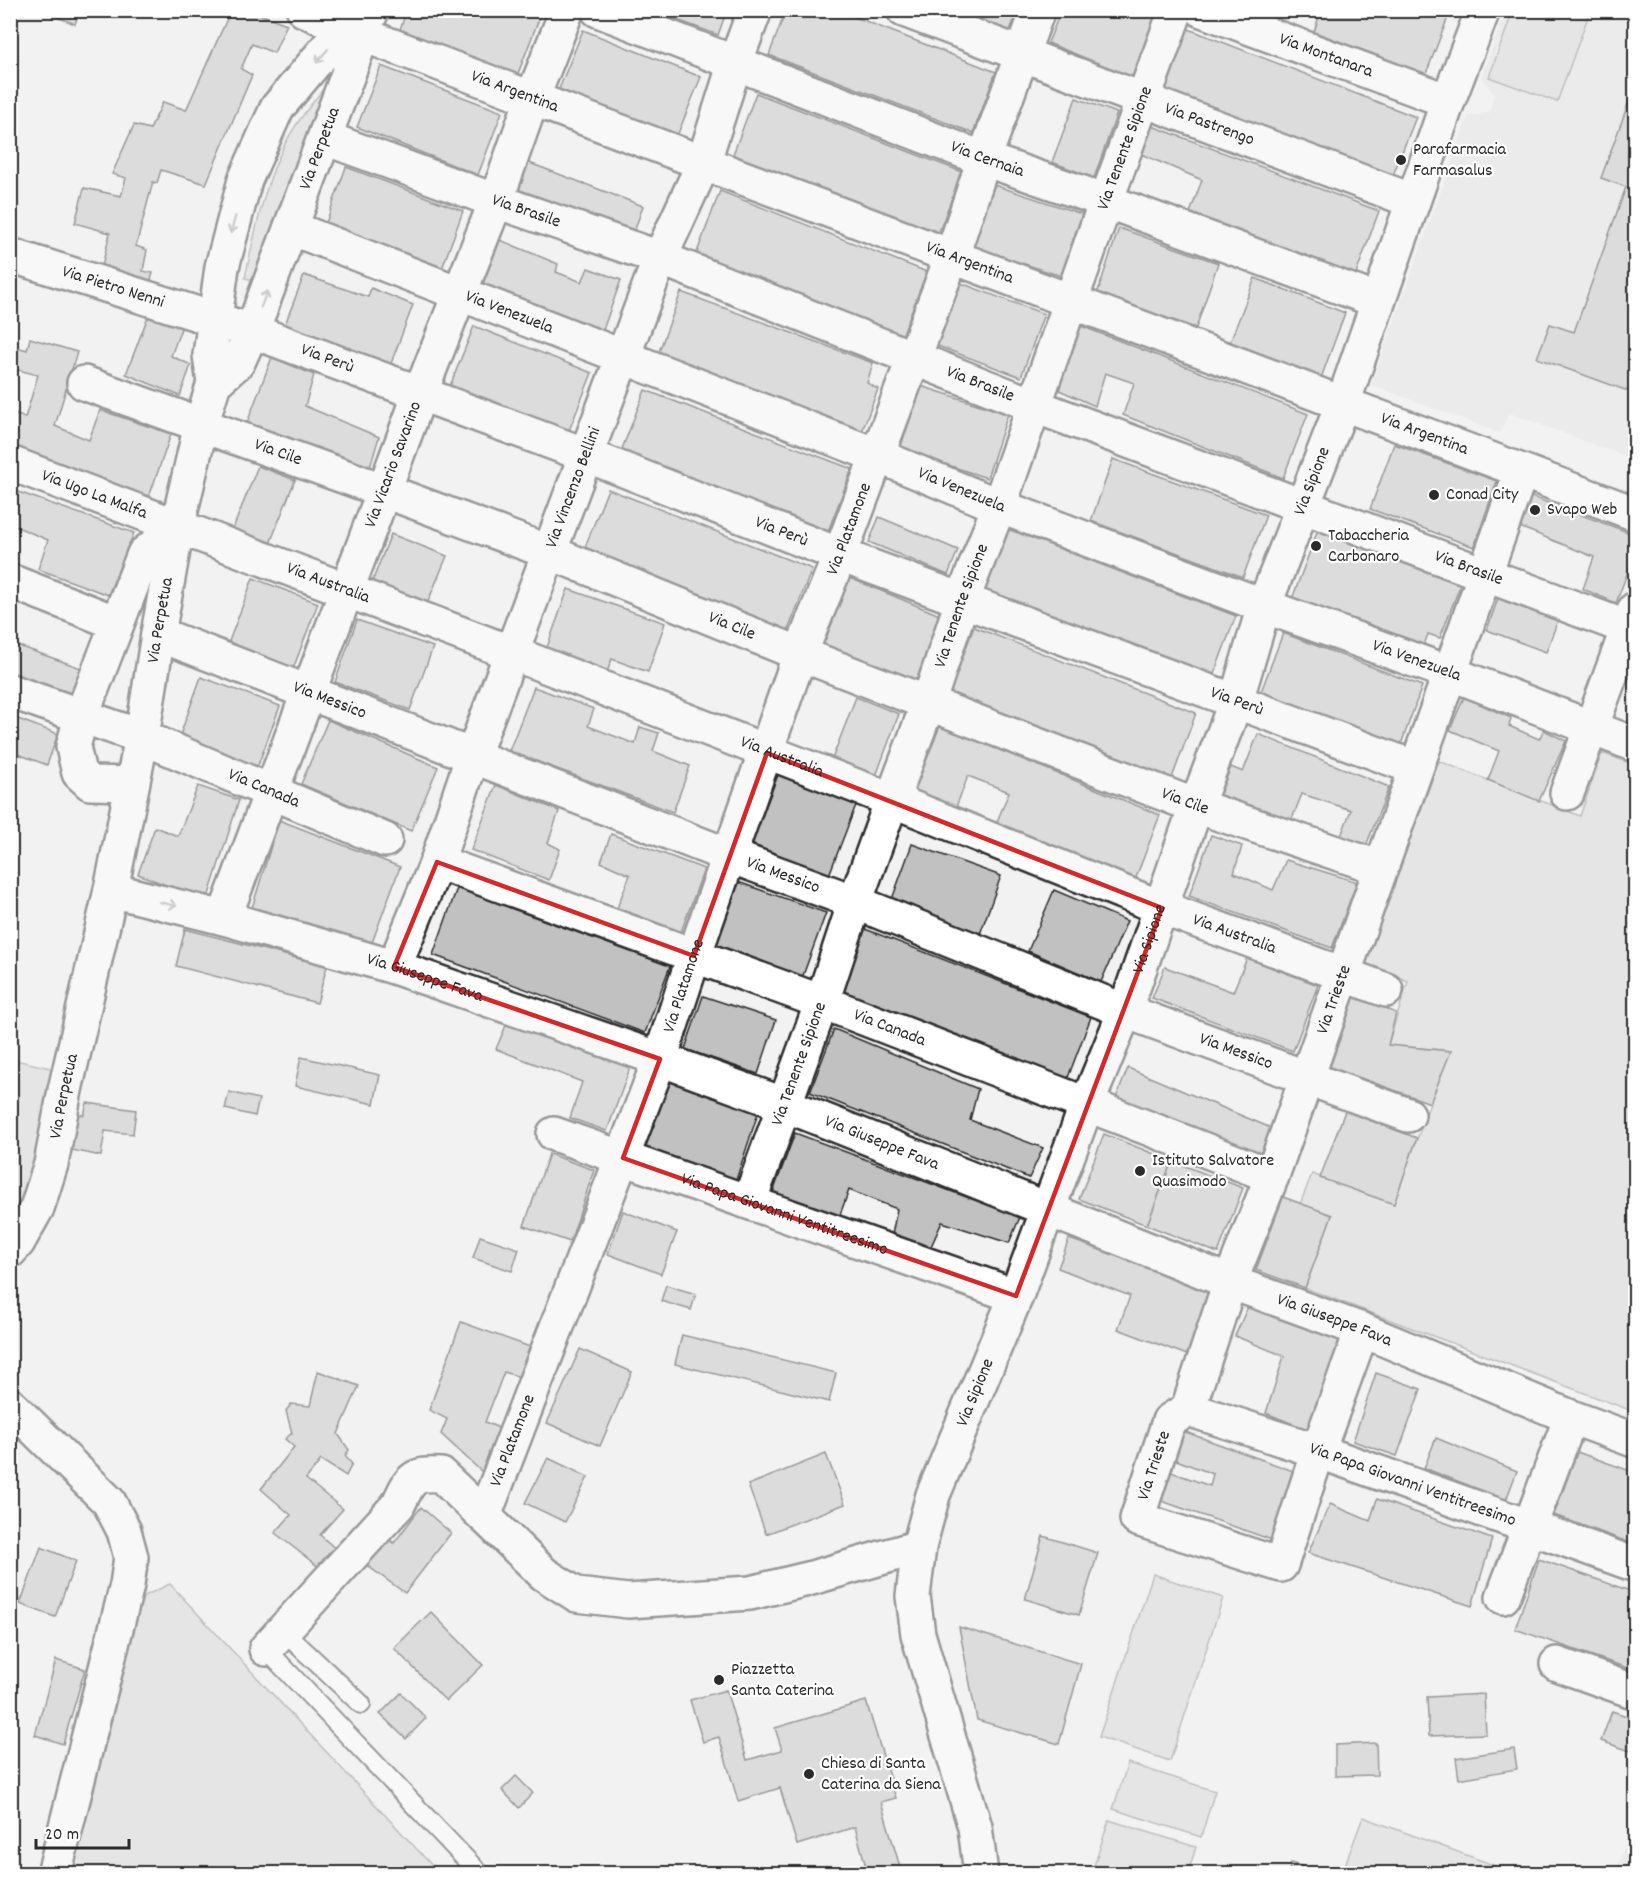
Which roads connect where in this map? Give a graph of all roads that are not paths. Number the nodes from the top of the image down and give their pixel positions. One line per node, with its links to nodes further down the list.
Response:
1 (304, 10): 10 (street, Via Argentina)
2 (567, 10): 13 (street, Via Vicario Savarino)
3 (598, 10): 12 (street, Via Cernaia)
4 (755, 10): 12 (street, Via Vincenzo Bellini)
5 (904, 10): 11 (street, Via Pastrengo)
6 (1038, 10): 11 (street, Via Platamone)
7 (1176, 10): 14 (street, Via Tenente Sipione)
8 (1202, 10): 15 (street, Via Montanara)
9 (1483, 10): 15 (street, Via Sipione)
10 (360, 21): 13 (street, Via Argentina); 16 (street, Via Perpetua); 29 (street, one-way to 29)
11 (1022, 56): 14 (street, Via Pastrengo); 17 (street, Via Platamone)
12 (735, 63): 17 (street, Via Cernaia); 18 (street, Via Vincenzo Bellini)
13 (532, 99): 18 (street, Via Argentina); 19 (street, Via Vicario Savarino)
14 (1144, 99): 20 (street, Via Tenente Sipione); 21 (street, Via Pastrengo)
15 (1448, 101): 21 (street, Via Sipione)
16 (325, 138): 19 (street, Via Brasile); 22 (street, Via Perpetua)
17 (984, 159): 20 (street, Via Cernaia); 24 (street, Via Platamone)
18 (703, 164): 24 (street, Via Argentina); 25 (street, Via Vincenzo Bellini)
19 (496, 201): 25 (street, Via Brasile); 26 (street, Via Vicario Savarino)
20 (1106, 201): 27 (street, Via Tenente Sipione); 28 (street, Via Cernaia)
21 (1413, 201): 28 (street, Via Sipione)
22 (291, 228): 26 (street, Via Venezuela); 30 (street, Via Perpetua, one-way to 22)
23 (10, 255): 29 (street, Via Pietro Nenni)
24 (952, 256): 27 (street, Via Argentina); 32 (street, Via Platamone)
25 (660, 258): 31 (street, Via Vincenzo Bellini); 32 (street, Via Brasile)
26 (461, 293): 31 (street, Via Venezuela); 35 (street, Via Vicario Savarino)
27 (1071, 301): 36 (street, Via Argentina); 37 (street, Via Tenente Sipione)
28 (1378, 301): 36 (street, Via Sipione)
29 (215, 319): 30 (street, Via Perù); 34 (street)
30 (252, 332): 34 (street, Via Perpetua); 35 (street, Via Perù)
31 (623, 356): 39 (street, Via Vincenzo Bellini); 40 (street, Via Venezuela)
32 (914, 358): 37 (street, Via Brasile); 40 (street, Via Platamone)
33 (84, 383): 38 (street, Via Cile)
34 (214, 383): 38 (street, Via Perpetua)
35 (420, 394): 39 (street, Via Perù); 43 (street, Via Vicario Savarino)
36 (1343, 403): 42 (street, Via Argentina); 44 (street, Via Sipione)
37 (1035, 406): 44 (street, Via Brasile); 45 (street, Via Tenente Sipione)
38 (201, 425): 43 (street, Via Cile); 47 (street, Via Perpetua)
39 (586, 455): 48 (street, Via Vincenzo Bellini); 49 (street, Via Perù)
40 (876, 455): 45 (street, Via Venezuela); 49 (street, Via Platamone)
41 (10, 464): 47 (street, Via Ugo La Malfa)
42 (1521, 472): 46 (street, Via Argentina); 50 (street, Via Trieste)
43 (385, 491): 48 (street, Via Cile); 52 (street, Via Vicario Savarino)
44 (1302, 505): 50 (street, Via Brasile); 54 (street, Via Sipione)
45 (999, 506): 53 (street, Via Tenente Sipione); 54 (street, Via Venezuela)
46 (1635, 514)
47 (177, 528): 52 (street, Via Australia); 56 (street); 57 (street, Via Perpetua)
48 (549, 552): 58 (street, Via Vincenzo Bellini); 59 (street, Via Cile)
49 (840, 555): 53 (street, Via Perù); 59 (street, Via Platamone)
50 (1485, 574): 55 (street, Via Brasile); 60 (street, Via Trieste)
51 (10, 581): 56 (street)
52 (347, 590): 58 (street, Via Australia); 62 (street, Via Vicario Savarino)
53 (962, 601): 63 (street, Via Perù); 64 (street, Via Tenente Sipione)
54 (1264, 606): 60 (street, Via Venezuela); 63 (street, Via Sipione)
55 (1633, 622): 66 (street)
56 (117, 623): 65 (street)
57 (158, 634): 62 (street, Via Messico); 67 (street, Via Perpetua)
58 (512, 652): 69 (street, Via Australia); 70 (street, Via Vincenzo Bellini)
59 (801, 654): 64 (street, Via Cile); 69 (street, Via Platamone)
60 (1450, 674): 66 (street, Via Venezuela); 71 (street, Via Trieste)
61 (10, 691): 65 (street, Via Canada)
62 (308, 692): 70 (street, Via Messico); 73 (street, Via Vicario Savarino)
63 (1236, 701): 71 (street, Via Perù); 76 (street, Via Sipione)
64 (928, 704): 75 (street, Via Tenente Sipione); 76 (street, Via Cile)
65 (81, 717): 67 (street, Via Canada); 72 (street)
66 (1591, 728): 68 (street, Via Venezuela); 74 (street)
67 (142, 737): 72 (street, Via Perpetua); 73 (street, Via Canada)
68 (1635, 745)
69 (767, 753): 75 (street, Via Australia); 78 (street, Via Platamone)
70 (473, 755): 78 (street, Via Messico); 79 (street, Via Vincenzo Bellini)
71 (1416, 768): 80 (street, Via Trieste)
72 (132, 784): 81 (street, Via Perpetua)
73 (270, 792): 77 (street, Via Canada); 84 (street, Via Vicario Savarino)
74 (1567, 793)
75 (892, 800): 82 (street, Via Tenente Sipione); 83 (street, Via Australia)
76 (1196, 806): 80 (street, Via Cile); 83 (street, Via Sipione)
77 (386, 840)
78 (730, 856): 82 (street, Via Messico); 85 (street, Via Platamone)
79 (437, 862): 85 (street, Via Canada); 86 (street, Via Vincenzo Bellini)
80 (1380, 868): 87 (street, Via Trieste)
81 (111, 890): 84 (street, Via Giuseppe Fava, one-way to 84); 101 (street, Via Perpetua)
82 (855, 902): 89 (street, Via Tenente Sipione); 90 (street, Via Messico)
83 (1162, 908): 87 (street, Via Australia); 90 (street, Via Sipione)
84 (224, 918): 86 (street, Via Giuseppe Fava)
85 (694, 956): 89 (street, Via Canada); 91 (street, Via Platamone)
86 (394, 967): 91 (street, Via Giuseppe Fava)
87 (1343, 975): 88 (street, Via Australia); 92 (street, Via Trieste)
88 (1386, 990)
89 (822, 1002): 93 (street, Via Tenente Sipione); 94 (street, Via Canada)
90 (1125, 1011): 92 (street, Via Messico); 94 (street, Via Sipione)
91 (660, 1059): 93 (street, Via Giuseppe Fava); 97 (street, Via Platamone)
92 (1306, 1077): 95 (street, Via Messico); 98 (street, Via Trieste)
93 (783, 1104): 99 (street, Via Tenente Sipione); 100 (street, Via Giuseppe Fava)
94 (1087, 1104): 98 (street, Via Canada); 100 (street, Via Sipione)
95 (1408, 1115)
96 (554, 1134): 97 (street, Via Papa Giovanni Ventitreesimo)
97 (623, 1158): 99 (street, Via Papa Giovanni Ventitreesimo); 110 (street, Via Platamone)
98 (1272, 1176): 102 (street, Via Trieste)
99 (749, 1202): 103 (street, Via Papa Giovanni Ventitreesimo)
100 (1049, 1210): 102 (street, Via Giuseppe Fava); 103 (street, Via Sipione)
101 (10, 1251)
102 (1230, 1282): 104 (street, Via Giuseppe Fava); 106 (street, Via Trieste)
103 (1016, 1296): 112 (street, Via Sipione)
104 (1362, 1330): 107 (street, Via Giuseppe Fava); 109 (street)
105 (10, 1405): 119 (street)
106 (1188, 1409): 109 (street, Via Papa Giovanni Ventitreesimo); 109 (street, Via Trieste)
107 (1571, 1417): 108 (street, Via Giuseppe Fava); 111 (street)
108 (1635, 1441)
109 (1318, 1451): 111 (street, Via Papa Giovanni Ventitreesimo)
110 (484, 1516): 112 (street); 115 (street)
111 (1529, 1527): 113 (street, Via Papa Giovanni Ventitreesimo); 114 (street)
112 (919, 1547): 121 (street, Via Sipione)
113 (1635, 1565)
114 (1503, 1597)
115 (274, 1640): 118 (lane); 120 (lane)
116 (1557, 1664): 117 (street)
117 (1635, 1692)
118 (361, 1704)
119 (54, 1874)
120 (480, 1874)
121 (981, 1874)

